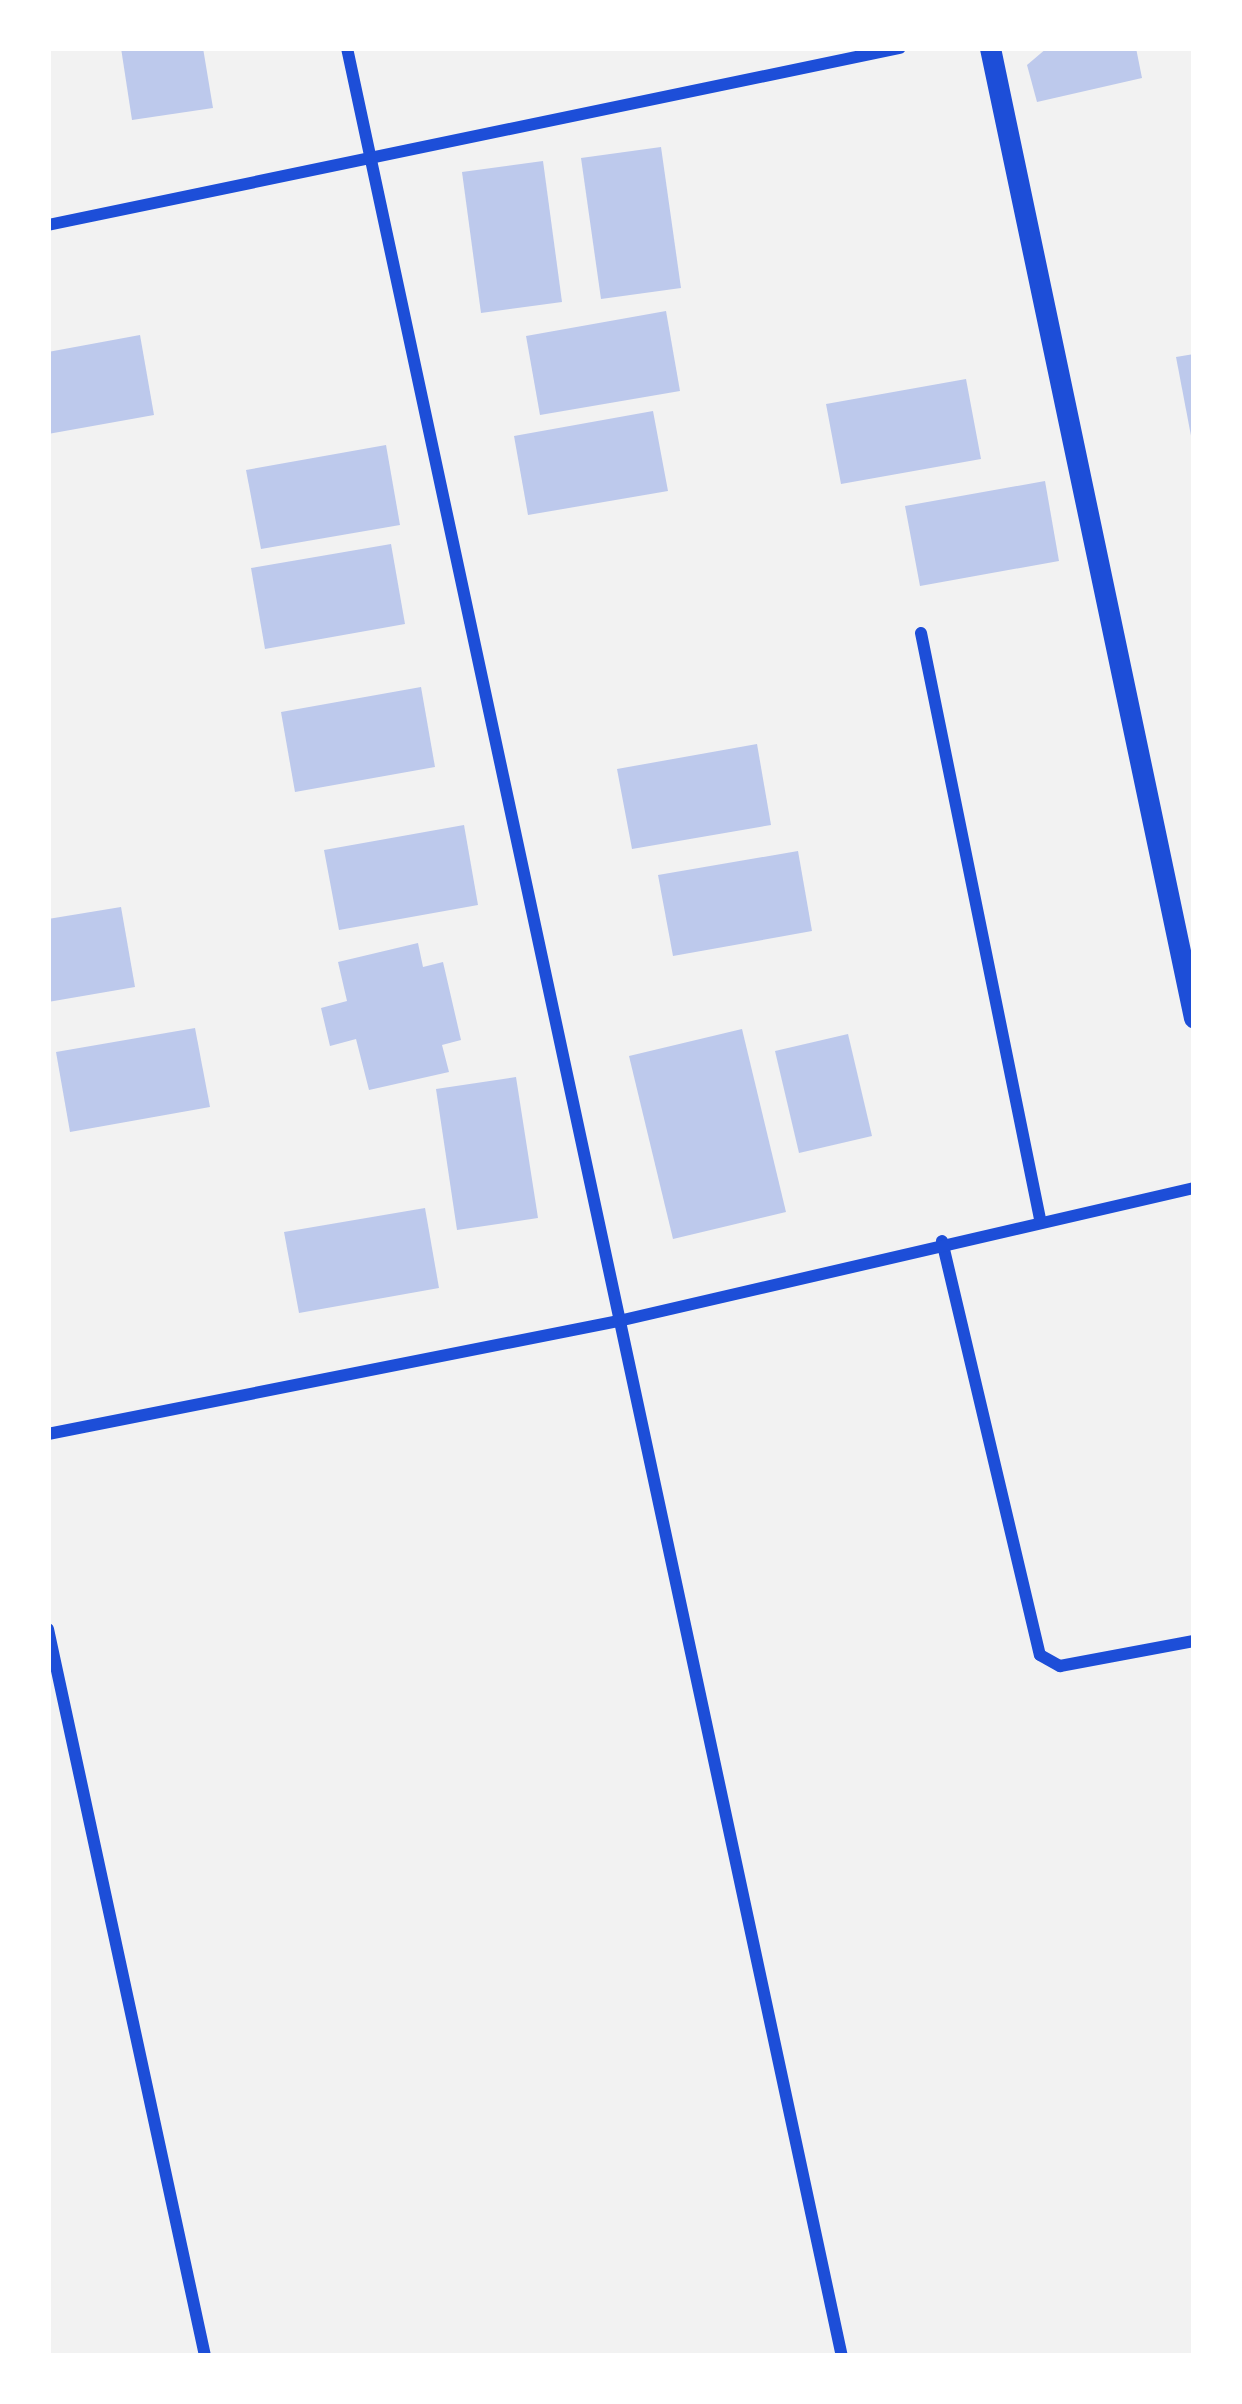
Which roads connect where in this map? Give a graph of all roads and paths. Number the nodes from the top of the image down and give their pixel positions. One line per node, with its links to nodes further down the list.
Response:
1 (347, 48): 4 (street)
2 (900, 48): 4 (street)
3 (990, 48): 7 (street)
4 (371, 156): 5 (street); 11 (street)
5 (48, 225)
6 (921, 633): 9 (street)
7 (1194, 1018)
8 (1194, 1188): 9 (street)
9 (1040, 1219): 10 (street)
10 (942, 1241): 11 (street); 14 (street)
11 (623, 1320): 12 (street); 16 (street)
12 (48, 1434)
13 (48, 1629): 15 (street)
14 (1194, 1641)
15 (206, 2356)
16 (842, 2356)

